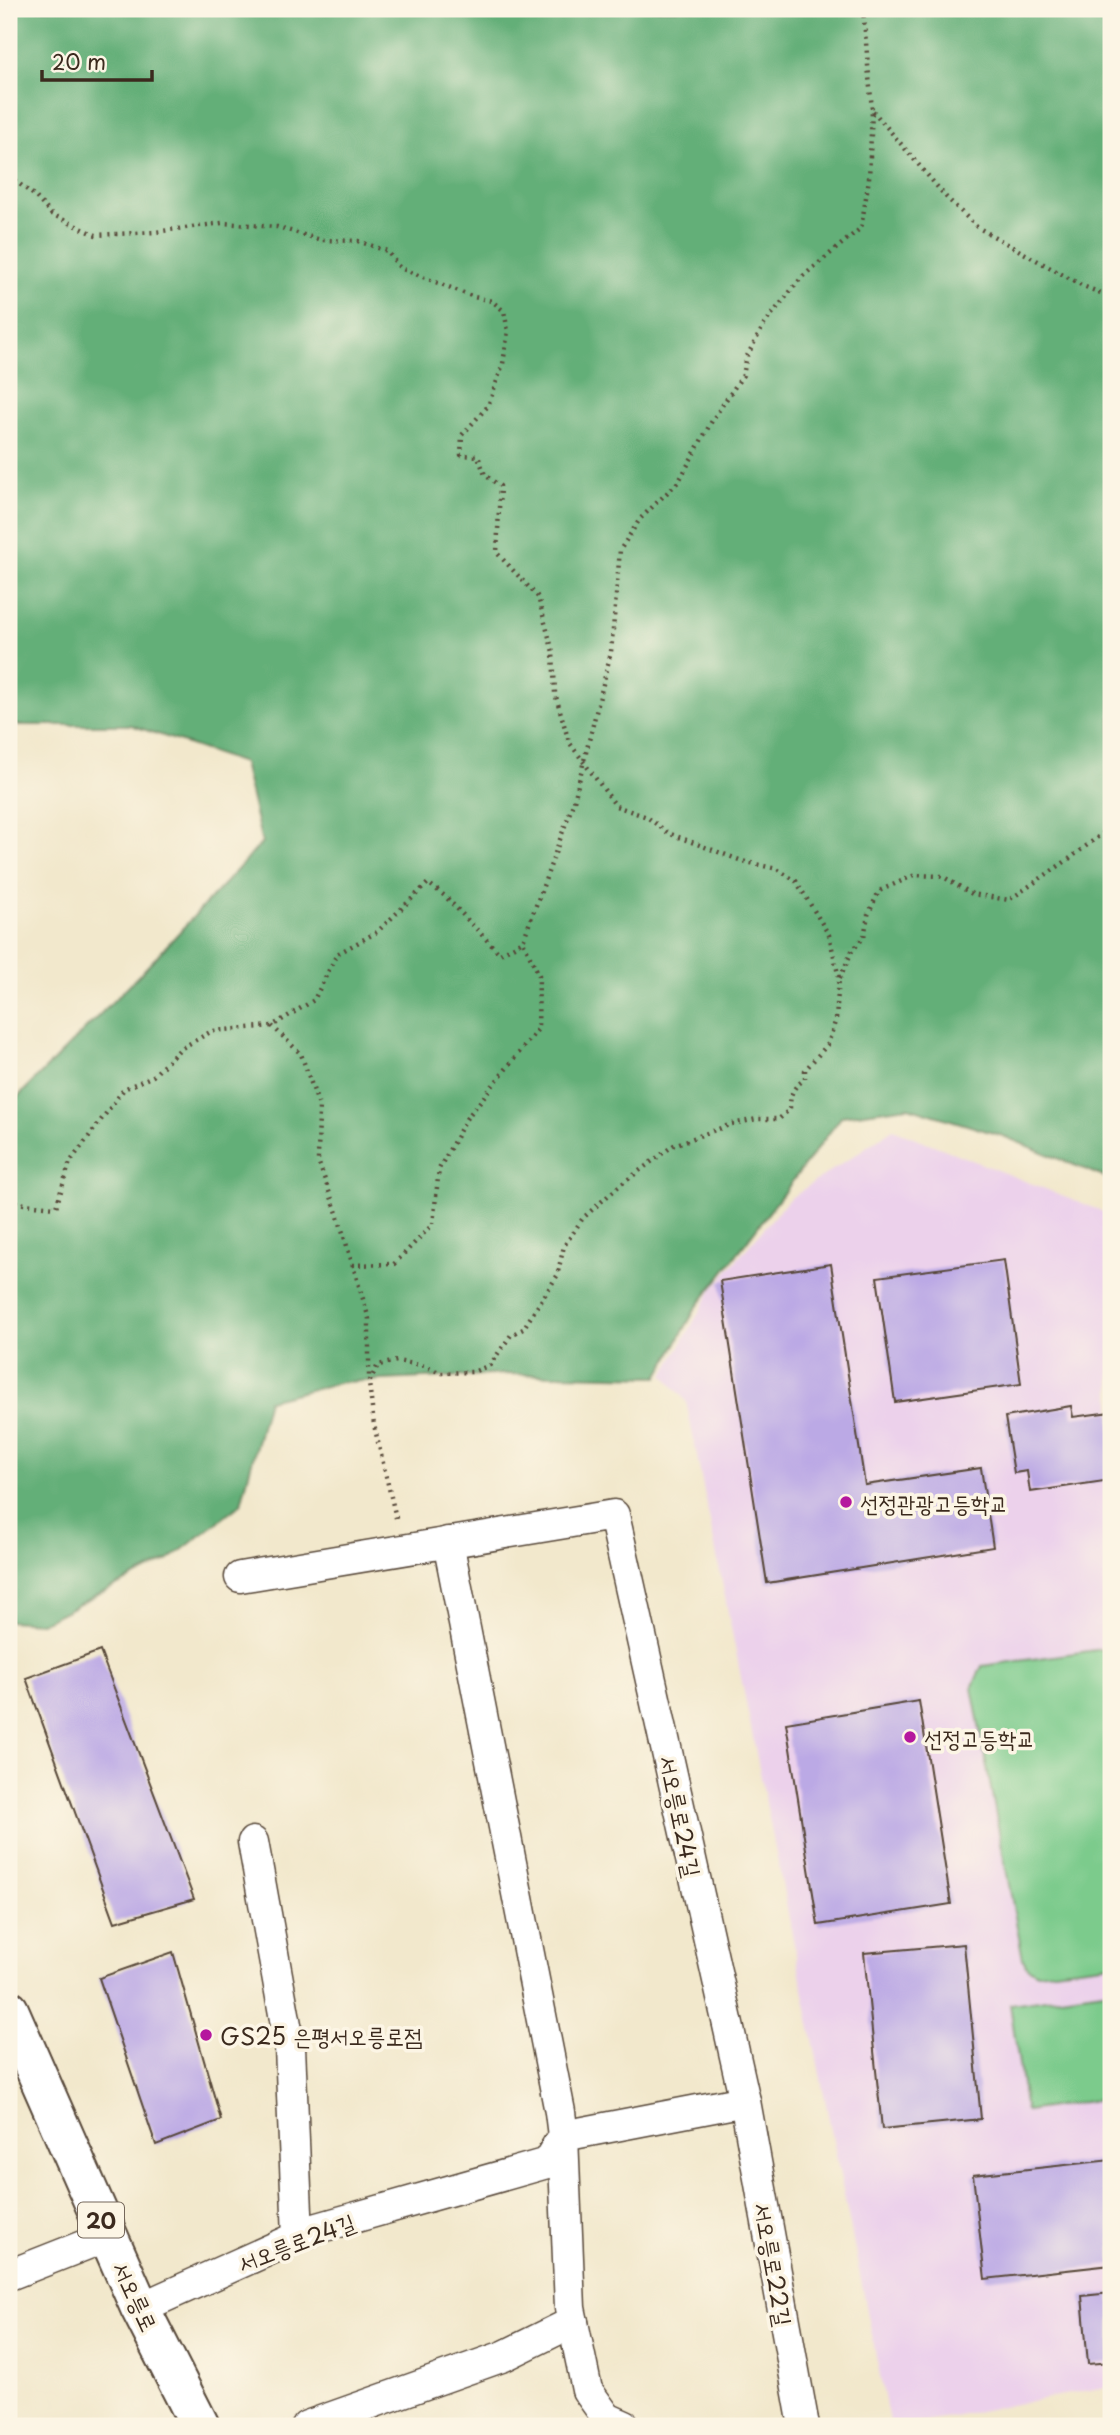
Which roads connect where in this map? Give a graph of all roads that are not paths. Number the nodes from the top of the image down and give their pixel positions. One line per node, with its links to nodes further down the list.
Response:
1 (449, 1542): 2 (street, 서오릉로24길); 5 (street, 서오릉로24길); 6 (street)
2 (240, 1577)
3 (253, 1842): 8 (street)
4 (9, 2010): 7 (main road, 서오릉로 / 20)
5 (744, 2101): 6 (street); 15 (street, 서오릉로22길)
6 (563, 2136): 8 (street, 서오릉로24길); 11 (street)
7 (108, 2236): 9 (street); 10 (main road, 서오릉로 / 20)
8 (298, 2236): 10 (street, 서오릉로24길)
9 (9, 2274)
10 (140, 2308): 12 (main road, 서오릉로 / 20)
11 (573, 2322): 13 (street); 14 (street)
12 (200, 2426)
13 (307, 2426)
14 (625, 2426)
15 (804, 2426)

